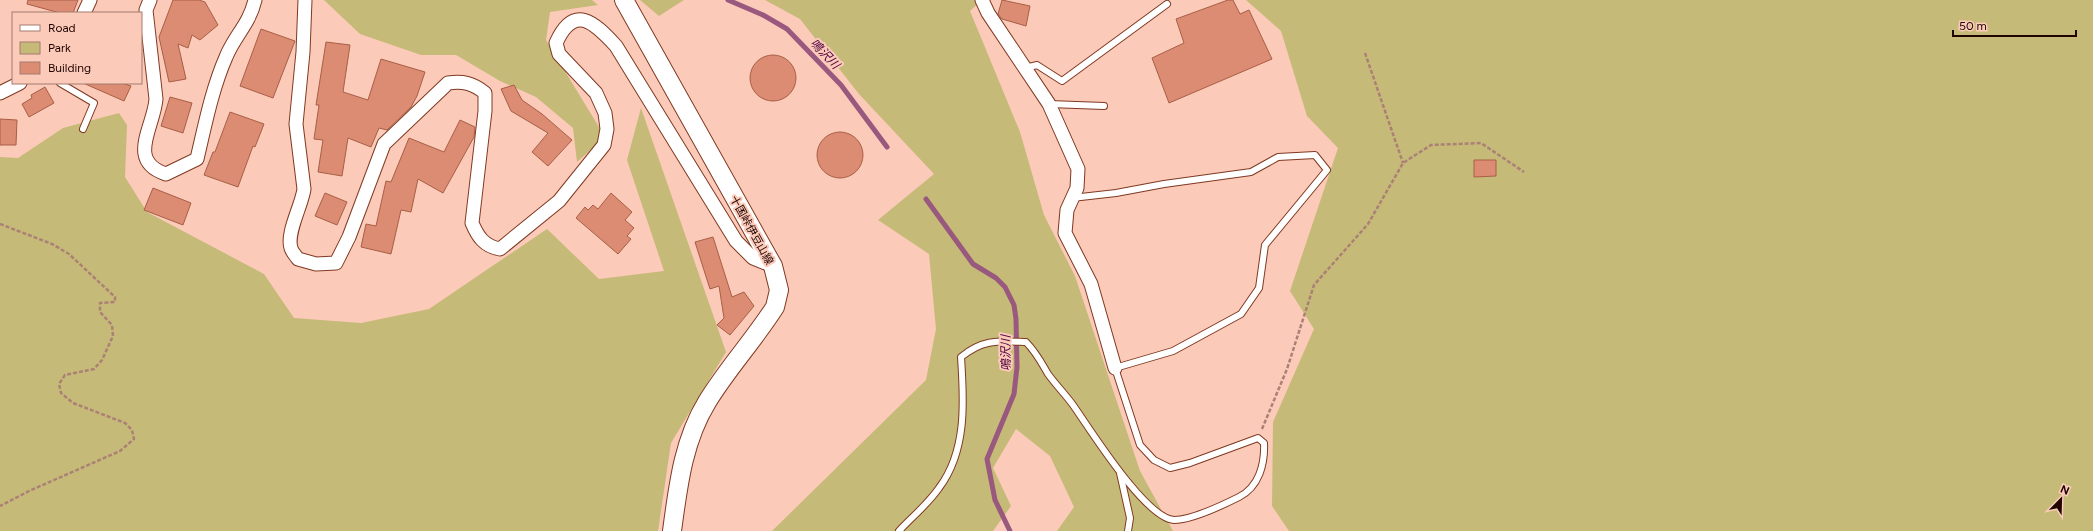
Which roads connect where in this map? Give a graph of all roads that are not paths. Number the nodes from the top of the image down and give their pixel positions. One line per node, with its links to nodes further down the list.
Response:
1 (90, 0): 9 (street)
2 (156, 0): 8 (lane)
3 (255, 0): 8 (street)
4 (305, 0): 18 (street)
5 (624, 0): 18 (main road, 十国峠伊豆山線)
6 (982, 0): 10 (street)
7 (1168, 4): 10 (lane)
8 (148, 5)
9 (84, 12)
10 (1024, 68): 14 (street)
11 (18, 84): 13 (street)
12 (62, 84): 16 (lane)
13 (0, 93)
14 (1049, 104): 15 (lane); 17 (street)
15 (1104, 106)
16 (83, 129)
17 (1072, 198): 19 (street); 19 (lane)
18 (773, 266): 21 (main road, 十国峠伊豆山線)
19 (1115, 368): 20 (lane)
20 (1120, 472): 22 (lane); 23 (lane)
21 (672, 531)
22 (899, 531)
23 (1128, 531)

